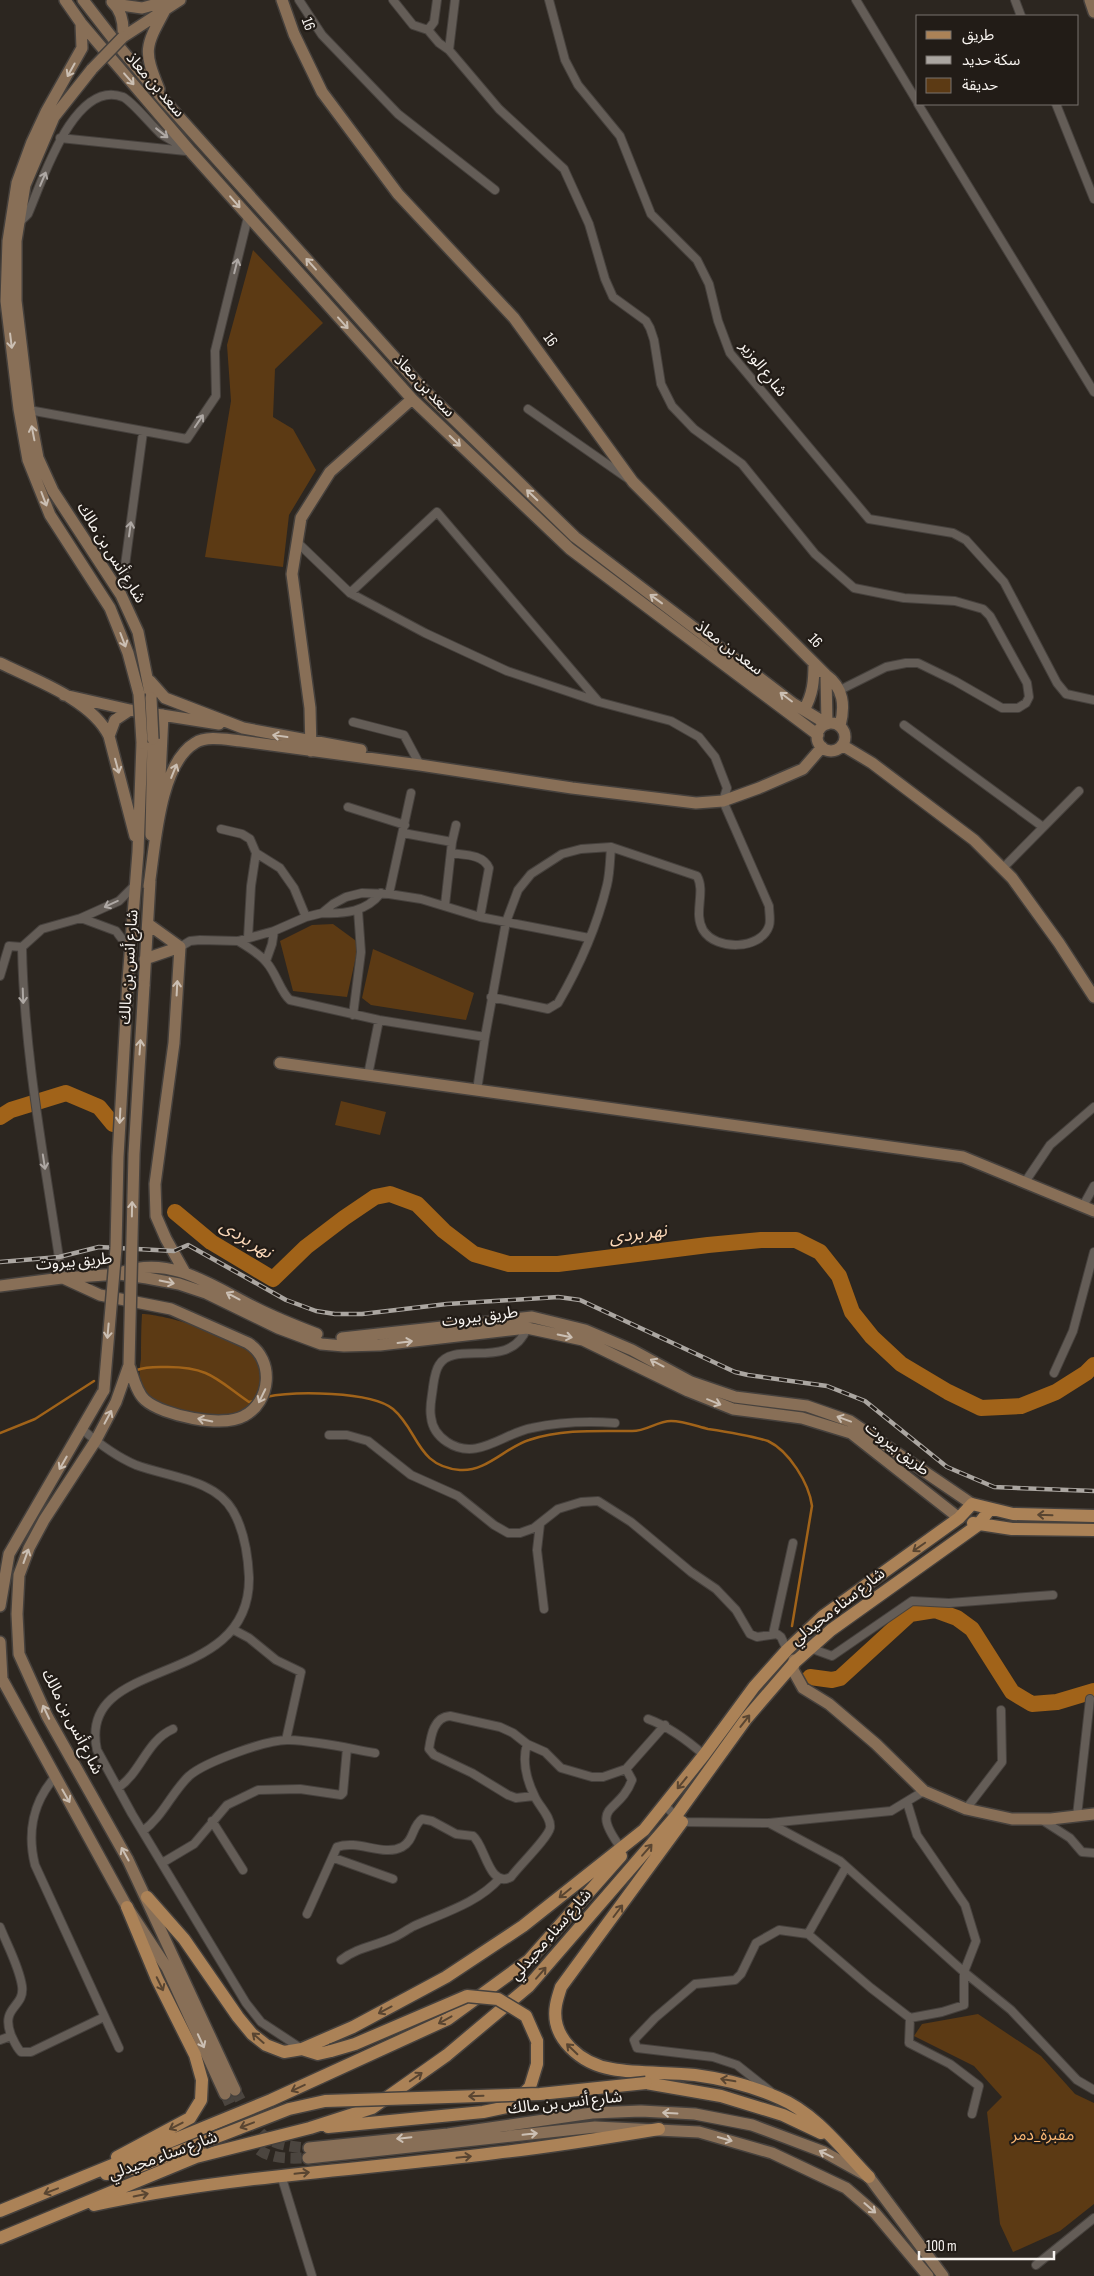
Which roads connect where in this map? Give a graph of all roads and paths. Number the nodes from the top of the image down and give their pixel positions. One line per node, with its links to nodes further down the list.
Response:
1 (65, 0): 18 (main road, سعد بن معاذ)
2 (83, 0): 22 (main road, سعد بن معاذ)
3 (172, 0): 14 (main road)
4 (180, 0): 15 (main road, شارع أنس بن مالك)
5 (282, 0): 37 (main road, 16)
6 (299, 0): 28 (street)
7 (393, 0): 19 (street)
8 (437, 0): 19 (street)
9 (455, 0): 21 (street)
10 (550, 0): 47 (street, شارع الوزير)
11 (856, 0): 23 (street)
12 (1015, 0): 17 (street)
13 (1090, 0): 16 (main road)
14 (111, 2): 20 (main road)
15 (166, 10): 20 (main road, شارع أنس بن مالك); 22 (main road)
16 (1094, 12)
17 (1021, 15)
18 (81, 24): 27 (main road, سعد بن معاذ, one-way to 27); 59 (main road, شارع أنس بن مالك, one-way to 59, bridge)
19 (428, 30): 21 (street)
20 (123, 37): 31 (main road, شارع أنس بن مالك, bridge)
21 (449, 50): 45 (street)
22 (162, 98): 50 (main road, سعد بن معاذ, one-way to 22)
23 (916, 100)
24 (919, 105): 32 (street)
25 (1056, 105): 29 (street)
26 (60, 138): 27 (street); 27 (street, one-way to 27); 31 (street, one-way to 26)
27 (191, 152): 30 (main road, سعد بن معاذ, one-way to 30)
28 (495, 190)
29 (1094, 199)
30 (248, 217): 33 (main road, سعد بن معاذ, one-way to 33); 36 (street, one-way to 30)
31 (20, 222): 35 (main road, شارع أنس بن مالك)
32 (1094, 392)
33 (412, 399): 38 (main road); 57 (main road, سعد بن معاذ, one-way to 57)
34 (528, 409): 37 (street)
35 (29, 410): 36 (street); 40 (main road, شارع أنس بن مالك, one-way to 35)
36 (143, 432): 40 (street, one-way to 36)
37 (633, 482): 42 (main road, 16)
38 (297, 542): 39 (street); 60 (main road)
39 (350, 593): 48 (street); 48 (street)
40 (121, 595): 44 (main road, شارع أنس بن مالك)
41 (0, 662): 46 (main road)
42 (814, 663): 43 (main road, 16); 50 (main road)
43 (826, 675): 45 (main road, 16); 53 (main road)
44 (148, 679): 56 (main road); 59 (main road, شارع أنس بن مالك, bridge)
45 (840, 690): 55 (main road)
46 (64, 695): 49 (main road); 58 (main road)
47 (1094, 700)
48 (599, 702): 66 (street)
49 (130, 710): 51 (main road); 58 (main road)
50 (804, 710): 53 (main road, سعد بن معاذ)
51 (162, 714): 56 (main road); 69 (main road)
52 (352, 722): 63 (street)
53 (827, 724): 55 (main road); 57 (main road)
54 (904, 725): 70 (street)
55 (840, 726): 61 (main road)
56 (243, 728): 60 (main road, one-way to 56)
57 (818, 734): 62 (main road)
58 (109, 736): 75 (main road, one-way to 75)
59 (148, 741): 75 (main road, شارع أنس بن مالك); 80 (main road, شارع أنس بن مالك)
60 (311, 746): 63 (main road); 69 (main road, one-way to 60)
61 (842, 746): 62 (main road); 78 (main road)
62 (822, 747): 66 (main road)
63 (420, 765): 66 (main road)
64 (1079, 791): 70 (street)
65 (411, 793): 72 (street)
66 (723, 801): 74 (street)
67 (348, 808): 72 (street)
68 (456, 825): 73 (street)
69 (157, 827): 80 (main road)
70 (1043, 827): 78 (street)
71 (221, 829): 76 (street)
72 (404, 829): 73 (street); 81 (street)
73 (452, 842): 77 (street)
74 (611, 846): 88 (street); 92 (street)
75 (138, 852): 79 (main road, شارع أنس بن مالك)
76 (256, 852): 85 (street); 91 (street)
77 (451, 853): 82 (street); 86 (street)
78 (1002, 869): 101 (main road)
79 (136, 884): 87 (street, one-way to 87); 96 (main road, شارع أنس بن مالك)
80 (149, 886): 89 (main road, شارع أنس بن مالك)
81 (385, 894): 82 (street); 83 (street); 84 (street)
82 (445, 905): 86 (street)
83 (358, 910): 84 (street); 102 (street)
84 (322, 914): 85 (street)
85 (306, 917): 90 (street)
86 (480, 917): 88 (street)
87 (81, 918): 94 (street); 96 (street)
88 (506, 922): 92 (street); 100 (street)
89 (148, 924): 95 (main road); 97 (main road, شارع أنس بن مالك)
90 (274, 931): 91 (street); 98 (street)
91 (248, 938): 93 (street)
92 (589, 938): 100 (street)
93 (238, 941): 95 (street); 98 (street)
94 (22, 947): 99 (street); 116 (street, one-way to 116)
95 (180, 947): 97 (main road); 114 (main road, one-way to 95)
96 (131, 951): 122 (main road, شارع أنس بن مالك, one-way to 122, bridge)
97 (145, 959): 119 (main road, شارع أنس بن مالك, one-way to 97, bridge)
98 (266, 961): 102 (street)
99 (0, 976)
100 (491, 997): 104 (street)
101 (1094, 997)
102 (353, 1015): 103 (street)
103 (379, 1020): 104 (street); 106 (street)
104 (485, 1037): 107 (street)
105 (280, 1063): 106 (main road)
106 (368, 1075): 107 (main road)
107 (477, 1090): 109 (main road)
108 (1094, 1107): 109 (street)
109 (1025, 1182): 111 (main road)
110 (1094, 1186): 111 (street)
111 (1083, 1206): 112 (main road)
112 (1094, 1211)
113 (1094, 1252): 120 (street)
114 (184, 1271): 115 (main road); 125 (main road, one-way to 114)
115 (119, 1274): 116 (main road, طريق بيروت); 118 (main road, طريق بيروت, one-way to 118)
116 (62, 1278): 117 (main road, طريق بيروت); 119 (main road, one-way to 119)
117 (0, 1286)
118 (527, 1328): 121 (street); 128 (main road, طريق بيروت, one-way to 128)
119 (128, 1366): 124 (main road, شارع أنس بن مالك, one-way to 119)
120 (1054, 1373)
121 (616, 1423)
122 (82, 1429): 124 (street); 134 (main road, one-way to 134)
123 (329, 1435): 129 (street)
124 (96, 1440): 136 (street); 176 (main road, شارع أنس بن مالك, one-way to 124)
125 (972, 1504): 126 (main road); 128 (main road)
126 (990, 1509): 127 (main road, one-way to 126); 130 (main road, شارع سناء محيدلي)
127 (1094, 1516)
128 (959, 1518): 130 (main road); 140 (main road, one-way to 140)
129 (540, 1524): 135 (street); 137 (street)
130 (978, 1525): 131 (main road); 139 (main road, شارع سناء محيدلي)
131 (1094, 1530)
132 (793, 1543): 137 (street)
133 (1053, 1595): 139 (street)
134 (0, 1606)
135 (544, 1609)
136 (234, 1630): 147 (street); 154 (street)
137 (773, 1634): 140 (street)
138 (0, 1642): 153 (main road, شارع أنس بن مالك)
139 (810, 1648): 141 (main road, شارع سناء محيدلي)
140 (787, 1650): 141 (main road); 151 (main road)
141 (795, 1662): 155 (main road); 162 (main road, شارع سناء محيدلي, one-way to 141)
142 (1090, 1699): 161 (street)
143 (1001, 1710): 159 (street)
144 (648, 1719): 145 (street)
145 (665, 1725): 151 (street); 152 (street)
146 (173, 1729): 154 (street)
147 (286, 1740): 149 (street); 167 (street)
148 (527, 1744): 152 (street); 156 (street); 156 (street)
149 (347, 1748): 150 (street); 164 (street)
150 (375, 1753)
151 (704, 1756): 158 (main road, one-way to 158)
152 (626, 1769): 168 (street)
153 (54, 1777): 177 (main road, شارع أنس بن مالك, one-way to 177); 183 (street)
154 (118, 1788): 167 (street)
155 (924, 1791): 157 (street); 159 (main road)
156 (534, 1796): 174 (street)
157 (907, 1802): 165 (street); 182 (street)
158 (664, 1805): 162 (street); 166 (main road)
159 (966, 1809): 163 (main road)
160 (1094, 1814): 161 (main road)
161 (1077, 1816): 163 (main road)
162 (679, 1819): 165 (street); 191 (main road, one-way to 162); 193 (main road, شارع سناء محيدلي, one-way to 162)
163 (1040, 1819): 169 (street)
164 (212, 1821): 171 (street); 173 (street)
165 (769, 1823): 172 (street)
166 (644, 1830): 168 (main road); 198 (main road, شارع سناء محيدلي, one-way to 198)
167 (143, 1831): 171 (street)
168 (621, 1848): 189 (main road, one-way to 189)
169 (1094, 1853)
170 (334, 1858): 174 (street); 175 (street); 178 (street)
171 (162, 1863): 189 (street)
172 (846, 1867): 180 (street); 182 (street)
173 (243, 1870)
174 (500, 1878): 181 (street)
175 (393, 1879)
176 (146, 1897): 177 (main road, شارع أنس بن مالك, one-way to 176); 189 (main road, one-way to 176)
177 (127, 1907): 198 (main road, one-way to 198)
178 (306, 1914)
179 (0, 1927): 184 (street)
180 (808, 1934): 185 (street); 191 (street)
181 (341, 1960)
182 (964, 1972): 185 (street); 190 (street)
183 (104, 2017): 186 (street); 188 (street)
184 (3, 2018): 186 (street)
185 (910, 2018): 192 (street)
186 (11, 2036): 187 (street)
187 (0, 2040)
188 (119, 2048)
189 (302, 2048): 193 (main road, bridge)
190 (1094, 2090)
191 (777, 2097): 195 (main road)
192 (972, 2114)
193 (310, 2128): 200 (main road, شارع سناء محيدلي)
194 (659, 2129): 196 (main road, one-way to 194); 197 (main road, شارع أنس بن مالك, one-way to 194); 204 (main road, شارع أنس بن مالك, one-way to 204)
195 (830, 2137): 197 (main road); 198 (main road, one-way to 198, bridge)
196 (281, 2175): 200 (main road, one-way to 196); 206 (street)
197 (869, 2177): 202 (main road, شارع أنس بن مالك)
198 (80, 2179): 199 (main road, شارع سناء محيدلي, one-way to 199)
199 (3, 2206)
200 (59, 2212): 203 (main road, شارع سناء محيدلي)
201 (1094, 2218): 205 (street)
202 (911, 2230): 204 (main road); 208 (main road, شارع أنس بن مالك)
203 (0, 2238)
204 (900, 2240): 207 (main road, شارع أنس بن مالك)
205 (1036, 2265)
206 (312, 2276)
207 (928, 2276)
208 (943, 2276)

